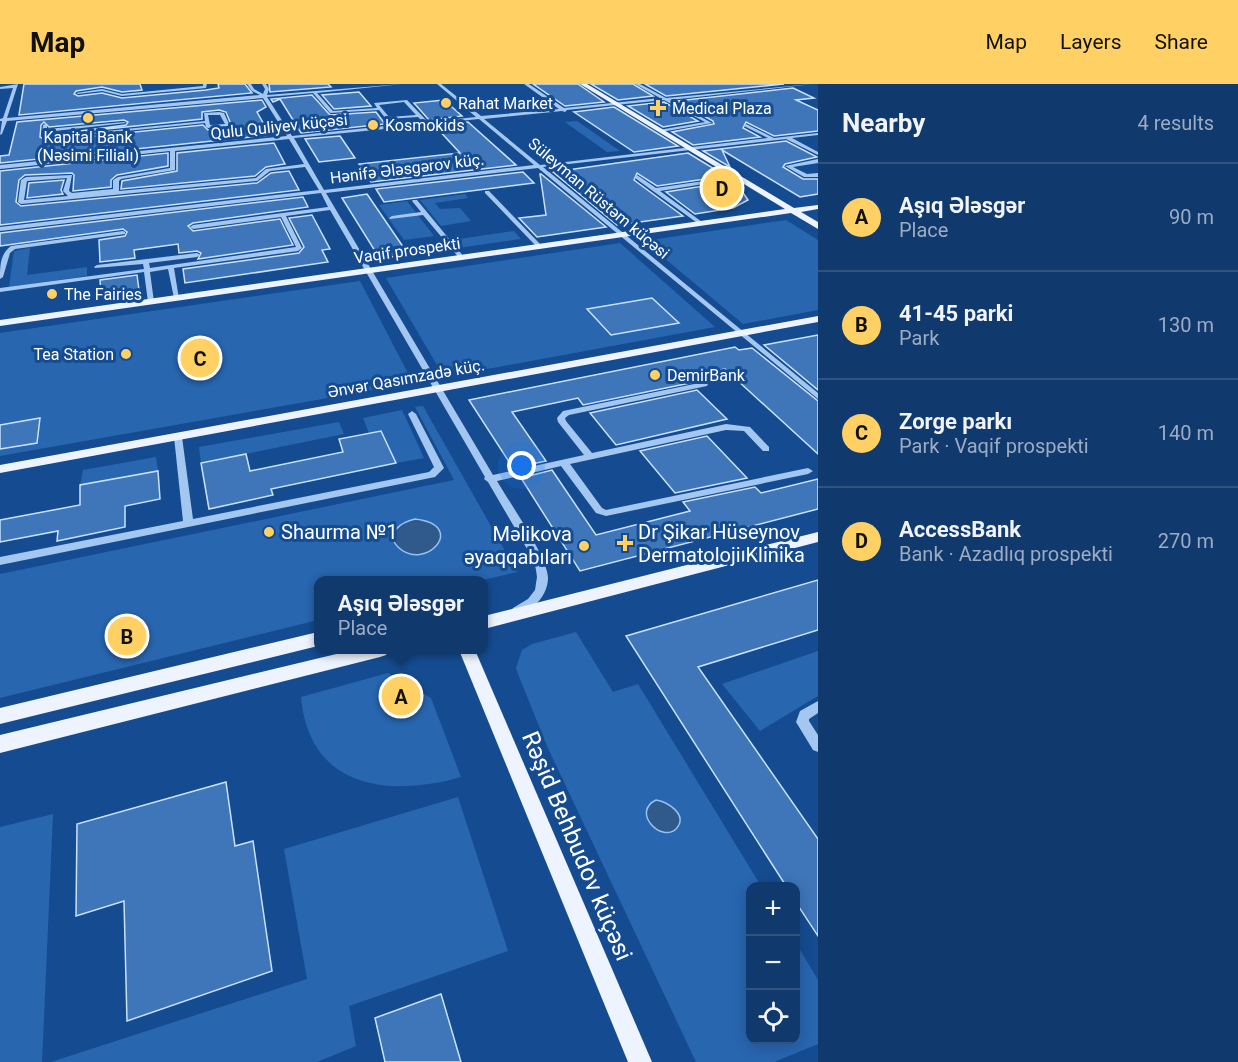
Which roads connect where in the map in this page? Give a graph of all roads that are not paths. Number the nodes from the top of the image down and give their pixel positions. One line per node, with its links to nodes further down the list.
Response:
1 (145, 84): 21 (street)
2 (205, 84): 21 (street)
3 (249, 84): 23 (street)
4 (264, 84): 23 (street)
5 (336, 84): 16 (street)
6 (400, 84): 16 (street)
7 (439, 84): 36 (street, Süleyman Rüstəm küçəsi)
8 (526, 84): 31 (street)
9 (583, 84): 28 (main road)
10 (637, 84): 24 (street)
11 (728, 84): 17 (street)
12 (803, 84): 13 (street, Qulu Quliyev küçəsi); 17 (street, Qulu Quliyev küçəsi); 18 (street)
13 (811, 84)
14 (15, 85): 15 (street); 26 (street)
15 (0, 88)
16 (340, 89): 19 (street)
17 (746, 91): 24 (street, Qulu Quliyev küçəsi)
18 (818, 91)
19 (314, 92): 23 (street); 30 (street)
20 (78, 93): 22 (street)
21 (147, 93): 22 (street)
22 (130, 94): 29 (street)
23 (264, 96): 25 (street); 45 (street)
24 (667, 100): 28 (street, Qulu Quliyev küçəsi); 42 (street)
25 (189, 103): 29 (street); 32 (street)
26 (10, 104): 27 (street); 35 (street)
27 (0, 105)
28 (618, 105): 31 (street, Qulu Quliyev küçəsi); 42 (main road)
29 (132, 108): 33 (street)
30 (380, 109): 34 (street); 34 (street)
31 (565, 111): 36 (street, Qulu Quliyev küçəsi)
32 (206, 114): 37 (street); 37 (street)
33 (46, 116): 35 (street); 41 (street)
34 (420, 116): 39 (street)
35 (3, 119): 43 (street)
36 (483, 119): 39 (street, Qulu Quliyev küçəsi); 54 (street, Süleyman Rüstəm küçəsi)
37 (206, 122): 41 (street)
38 (127, 123): 41 (street)
39 (428, 125): 45 (street, Qulu Quliyev küçəsi)
40 (746, 125): 47 (street)
41 (44, 131)
42 (661, 131): 48 (main road)
43 (0, 134)
44 (818, 134): 46 (street, Hənifə Ələsgərov küç.)
45 (291, 138): 49 (street, Qulu Quliyev küçəsi); 52 (street)
46 (788, 138): 47 (street, Hənifə Ələsgərov küç.); 50 (street)
47 (774, 140): 48 (street, Hənifə Ələsgərov küç.)
48 (691, 149): 54 (street, Hənifə Ələsgərov küç.); 57 (main road)
49 (172, 150): 53 (street, Qulu Quliyev küçəsi); 60 (street)
50 (818, 154)
51 (818, 160): 55 (street)
52 (306, 165): 59 (street); 61 (street)
53 (0, 167)
54 (540, 167): 61 (street, Hənifə Ələsgərov küç.); 76 (street, Süleyman Rüstəm küçəsi)
55 (818, 175)
56 (637, 177): 58 (street)
57 (738, 178): 58 (street); 66 (main road)
58 (655, 190): 71 (street)
59 (145, 191): 60 (street); 67 (street)
60 (116, 192): 60 (street)
61 (322, 192): 65 (street); 67 (street, Hənifə Ələsgərov küç.)
62 (487, 192): 77 (street)
63 (415, 201): 68 (street)
64 (818, 207): 66 (main road, Vaqif prospekti)
65 (332, 208): 69 (street); 84 (street)
66 (792, 210): 71 (main road, Vaqif prospekti); 73 (main road)
67 (146, 212): 74 (street, Hənifə Ələsgərov küç.)
68 (425, 213): 70 (street); 79 (street)
69 (283, 215): 72 (street); 82 (street)
70 (392, 218)
71 (700, 223): 76 (main road, Vaqif prospekti)
72 (193, 226)
73 (818, 226)
74 (0, 229)
75 (123, 233): 85 (street)
76 (622, 234): 77 (main road, Vaqif prospekti); 91 (street, Süleyman Rüstəm küçəsi)
77 (539, 246): 79 (main road, Vaqif prospekti)
78 (197, 255): 80 (street)
79 (462, 258): 84 (main road, Vaqif prospekti)
80 (146, 262): 81 (street); 83 (street)
81 (97, 267)
82 (171, 268): 83 (street); 87 (street)
83 (147, 271): 86 (street); 88 (street)
84 (367, 271): 87 (main road, Vaqif prospekti); 93 (street)
85 (0, 277)
86 (0, 290)
87 (177, 298): 88 (main road, Vaqif prospekti)
88 (151, 302): 90 (main road, Vaqif prospekti)
89 (818, 319): 91 (main road, Ənvər Qasımzadə küç.)
90 (0, 323)
91 (742, 333): 93 (main road, Ənvər Qasımzadə küç.); 94 (street, Süleyman Rüstəm küçəsi)
92 (704, 384): 98 (street)
93 (436, 389): 96 (main road, Ənvər Qasımzadə küç.); 102 (street)
94 (818, 397)
95 (411, 414): 103 (street)
96 (178, 437): 100 (main road, Ənvər Qasımzadə küç.); 103 (street)
97 (766, 449): 98 (street)
98 (589, 456): 99 (street)
99 (563, 462): 101 (street); 102 (street)
100 (0, 469)
101 (808, 471)
102 (489, 479): 106 (street)
103 (188, 522): 105 (street)
104 (818, 537): 106 (main road)
105 (0, 561)
106 (501, 619): 107 (main road)
107 (488, 622)
108 (314, 640): 112 (main road)
109 (364, 654): 113 (main road)
110 (469, 654): 115 (main road, Rəşid Behbudov küçəsi)
111 (818, 707): 114 (street)
112 (0, 716)
113 (0, 744)
114 (818, 746)
115 (640, 1062)

